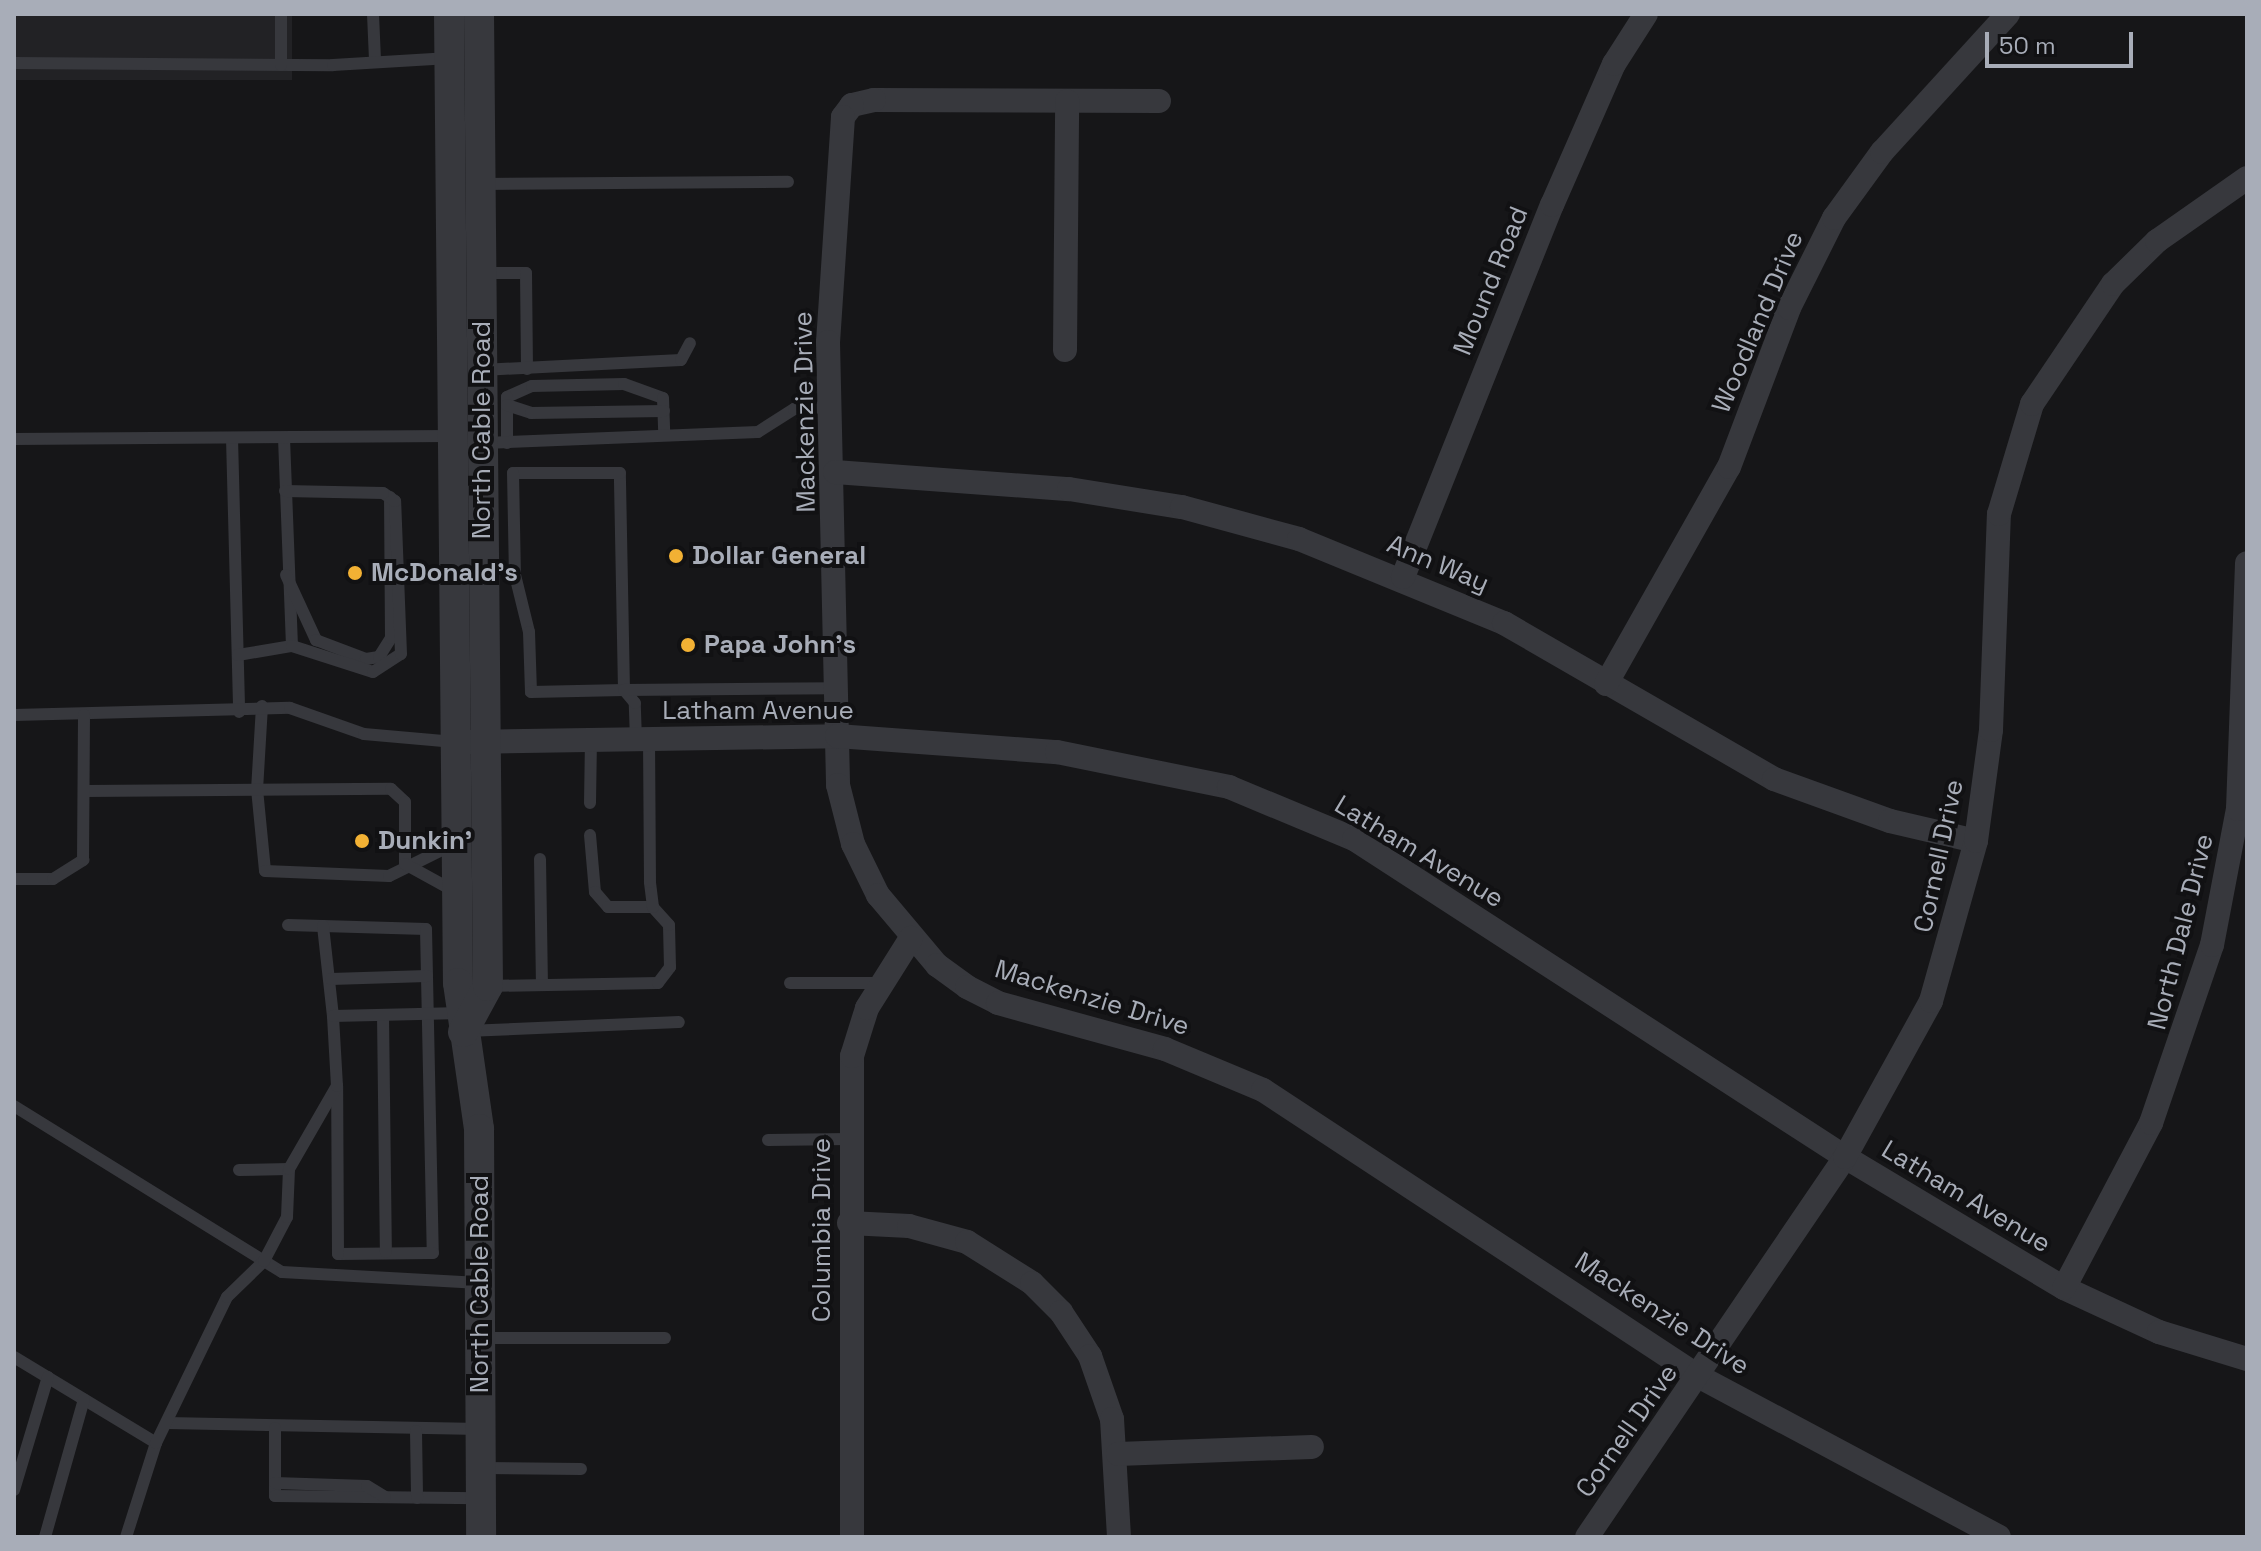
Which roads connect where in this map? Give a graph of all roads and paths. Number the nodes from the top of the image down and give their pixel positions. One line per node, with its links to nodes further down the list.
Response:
1 (281, 14): 11 (lane)
2 (373, 14): 9 (lane)
3 (449, 14): 7 (street, North Cable Road)
4 (479, 14): 8 (street, North Cable Road)
5 (1646, 14): 38 (street, Mound Road)
6 (2008, 14): 41 (street, Woodland Drive)
7 (449, 58): 8 (lane); 9 (lane); 16 (street, North Cable Road)
8 (479, 58): 16 (street, North Cable Road)
9 (375, 59): 11 (lane)
10 (14, 63): 11 (lane)
11 (281, 65)
12 (1067, 101): 13 (street); 19 (street); 23 (street, Mackenzie Drive)
13 (1159, 101)
14 (2247, 178): 57 (street, Cornell Drive)
15 (788, 182): 16 (lane)
16 (465, 184): 17 (street, North Cable Road)
17 (466, 273): 20 (lane); 21 (street, North Cable Road); 22 (street, North Cable Road)
18 (690, 343): 20 (lane)
19 (1065, 350)
20 (527, 369): 22 (lane)
21 (452, 384): 22 (lane); 22 (lane); 26 (street, North Cable Road)
22 (494, 392): 24 (lane); 24 (lane); 30 (street, North Cable Road)
23 (830, 407): 25 (lane); 31 (street, Mackenzie Drive)
24 (664, 411): 25 (lane)
25 (664, 433): 30 (lane)
26 (452, 436): 28 (lane); 51 (street, North Cable Road)
27 (232, 438): 28 (lane); 29 (lane); 40 (lane)
28 (284, 438): 32 (lane)
29 (14, 439)
30 (494, 443): 37 (street, North Cable Road)
31 (835, 472): 38 (street, Ann Way); 42 (street, Mackenzie Drive)
32 (285, 491): 33 (lane); 35 (lane)
33 (390, 497): 35 (lane); 39 (lane)
34 (2247, 563): 89 (street, North Dale Drive)
35 (286, 575): 39 (lane)
36 (515, 575): 37 (lane); 43 (lane); 43 (lane)
37 (483, 576): 52 (street, North Cable Road)
38 (1403, 577): 41 (street, Ann Way)
39 (292, 646): 40 (lane)
40 (238, 655): 45 (lane)
41 (1606, 684): 57 (street, Ann Way)
42 (835, 688): 43 (lane); 48 (street, Mackenzie Drive)
43 (624, 690): 50 (lane)
44 (262, 706): 45 (lane); 51 (lane); 53 (lane)
45 (239, 712): 47 (lane)
46 (14, 715): 47 (lane)
47 (84, 715): 54 (lane)
48 (837, 736): 50 (street, Latham Avenue); 66 (street, Mackenzie Drive); 82 (street, Latham Avenue)
49 (591, 740): 50 (street, Latham Avenue); 52 (street, Latham Avenue); 55 (lane)
50 (642, 740): 63 (lane)
51 (455, 742): 52 (street, Latham Avenue); 58 (street, North Cable Road)
52 (486, 742): 72 (street, North Cable Road)
53 (257, 789): 54 (lane); 60 (lane); 60 (lane)
54 (85, 791): 61 (lane)
55 (590, 803)
56 (590, 835): 63 (lane)
57 (1976, 841): 82 (street, Cornell Drive)
58 (456, 843): 60 (lane); 62 (street, North Cable Road)
59 (540, 859): 71 (lane)
60 (405, 864): 62 (lane)
61 (14, 879)
62 (457, 892): 76 (street, North Cable Road)
63 (653, 907): 71 (lane)
64 (288, 925): 65 (lane)
65 (323, 926): 67 (lane); 68 (lane)
66 (911, 938): 70 (street, Columbia Drive); 94 (street, Mackenzie Drive)
67 (427, 976): 68 (lane); 73 (lane)
68 (331, 979): 75 (lane)
69 (790, 983): 70 (lane)
70 (881, 983): 80 (street, Columbia Drive)
71 (542, 984): 72 (lane)
72 (488, 986): 76 (street, North Cable Road)
73 (429, 1014): 74 (lane); 76 (lane); 86 (lane)
74 (383, 1015): 75 (lane); 86 (lane)
75 (333, 1016): 78 (lane)
76 (463, 1022): 77 (lane); 88 (street, North Cable Road)
77 (679, 1022)
78 (337, 1086): 83 (lane); 86 (lane)
79 (14, 1106): 87 (lane)
80 (849, 1139): 81 (lane); 85 (street, Columbia Drive)
81 (768, 1140)
82 (1845, 1157): 89 (street, Latham Avenue); 94 (street, Cornell Drive)
83 (289, 1169): 84 (lane); 87 (lane)
84 (239, 1170)
85 (849, 1223): 103 (street); 112 (street, Columbia Drive)
86 (386, 1252)
87 (264, 1261): 88 (lane); 97 (lane)
88 (480, 1283): 90 (street, North Cable Road)
89 (2064, 1288): 93 (street, Latham Avenue)
90 (480, 1338): 91 (lane); 99 (street, North Cable Road)
91 (665, 1338)
92 (14, 1357): 95 (lane)
93 (2247, 1359)
94 (1698, 1376): 114 (street, Cornell Drive); 115 (street, Mackenzie Drive)
95 (48, 1377): 96 (lane); 106 (lane)
96 (84, 1399): 101 (lane); 109 (lane)
97 (167, 1423): 98 (lane); 101 (lane)
98 (275, 1428): 100 (lane); 107 (lane)
99 (481, 1429): 100 (lane); 104 (street, North Cable Road)
100 (416, 1431): 107 (lane)
101 (156, 1443): 110 (lane)
102 (1312, 1447): 103 (street)
103 (1118, 1454): 113 (street)
104 (481, 1468): 105 (lane); 108 (street, North Cable Road)
105 (581, 1469)
106 (14, 1490)
107 (417, 1498): 108 (lane)
108 (481, 1498): 111 (street, North Cable Road)
109 (45, 1537)
110 (126, 1537)
111 (481, 1537)
112 (852, 1537)
113 (1119, 1537)
114 (1587, 1537)
115 (1999, 1537)

